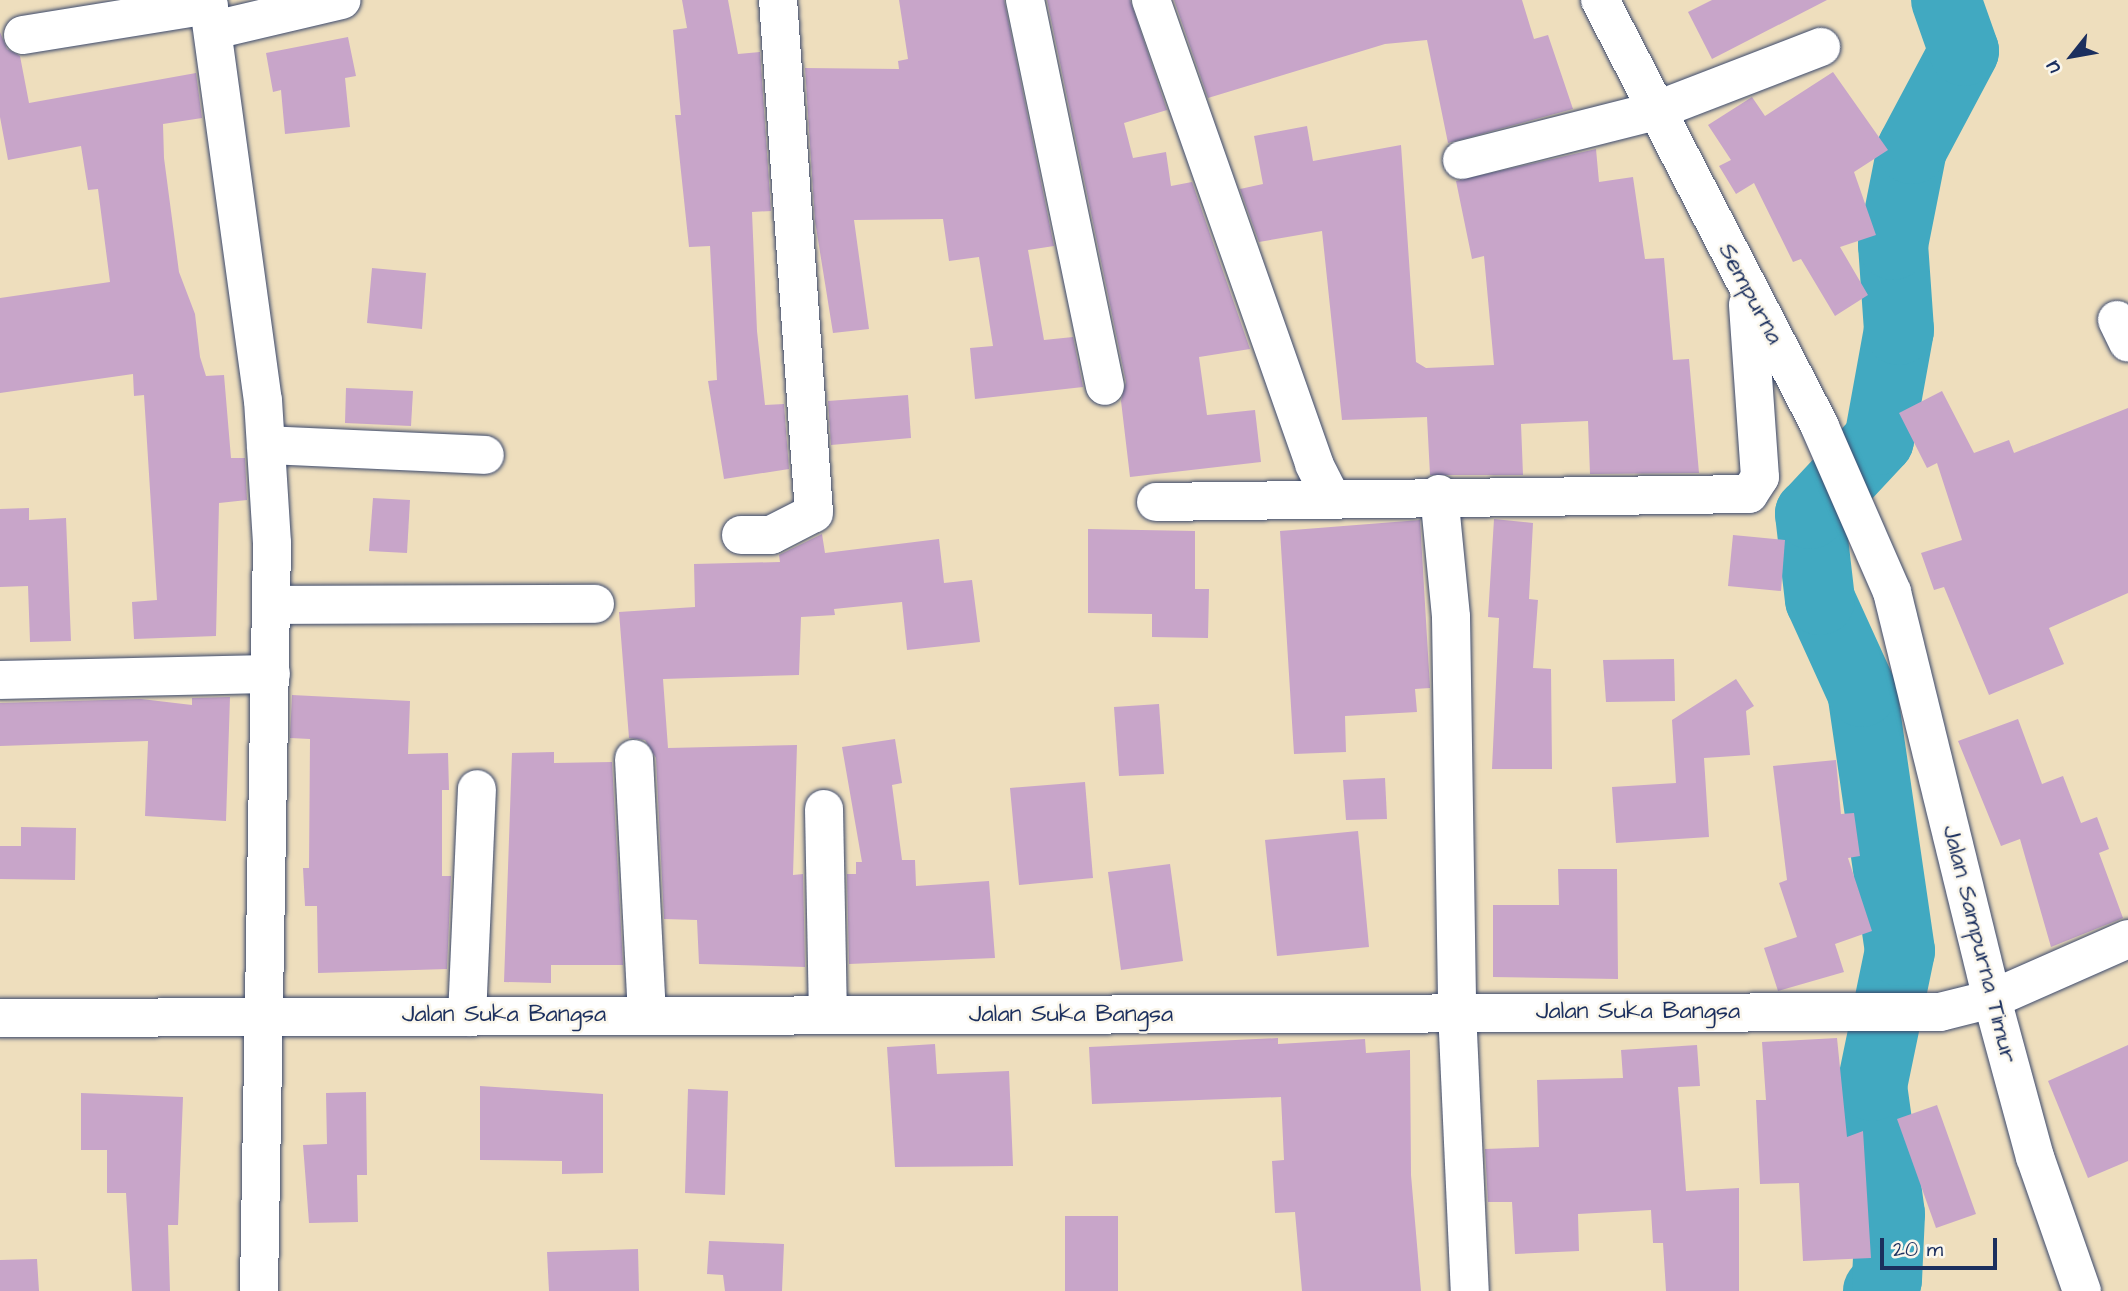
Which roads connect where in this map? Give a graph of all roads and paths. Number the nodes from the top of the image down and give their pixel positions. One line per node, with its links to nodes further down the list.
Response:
1 (342, 0): 6 (street)
2 (778, 0): 18 (street)
3 (1025, 0): 12 (street)
4 (1151, 0): 16 (street)
5 (1600, 0): 9 (street, Sempurna)
6 (210, 12): 7 (street); 13 (street)
7 (23, 35)
8 (1821, 47): 9 (street)
9 (1656, 111): 10 (street); 11 (street, Sempurna)
10 (1462, 160)
11 (1747, 288): 15 (street); 19 (street, Sempurna)
12 (1105, 386)
13 (266, 445): 14 (street); 21 (street)
14 (485, 455)
15 (1439, 494): 16 (street); 29 (street)
16 (1331, 496): 17 (street)
17 (1156, 502)
18 (741, 535)
19 (1892, 592): 28 (street, Jalan Sampurna Timur)
20 (596, 604): 21 (street)
21 (272, 605): 22 (street)
22 (271, 674): 23 (street); 31 (street)
23 (0, 680)
24 (634, 759): 32 (street)
25 (477, 789): 33 (street)
26 (824, 809): 30 (street)
27 (2128, 939): 28 (street, Jalan Suka Bangsa)
28 (1992, 999): 29 (street, Jalan Suka Bangsa); 37 (street, Jalan Sampurna Timur)
29 (1457, 1010): 30 (street, Jalan Suka Bangsa); 36 (street)
30 (828, 1014): 32 (street, Jalan Suka Bangsa)
31 (262, 1015): 33 (street, Jalan Suka Bangsa); 34 (street, Jalan Suka Bangsa); 35 (street)
32 (647, 1015): 33 (street, Jalan Suka Bangsa)
33 (467, 1017)
34 (0, 1018)
35 (259, 1291)
36 (1470, 1291)
37 (2082, 1291)

